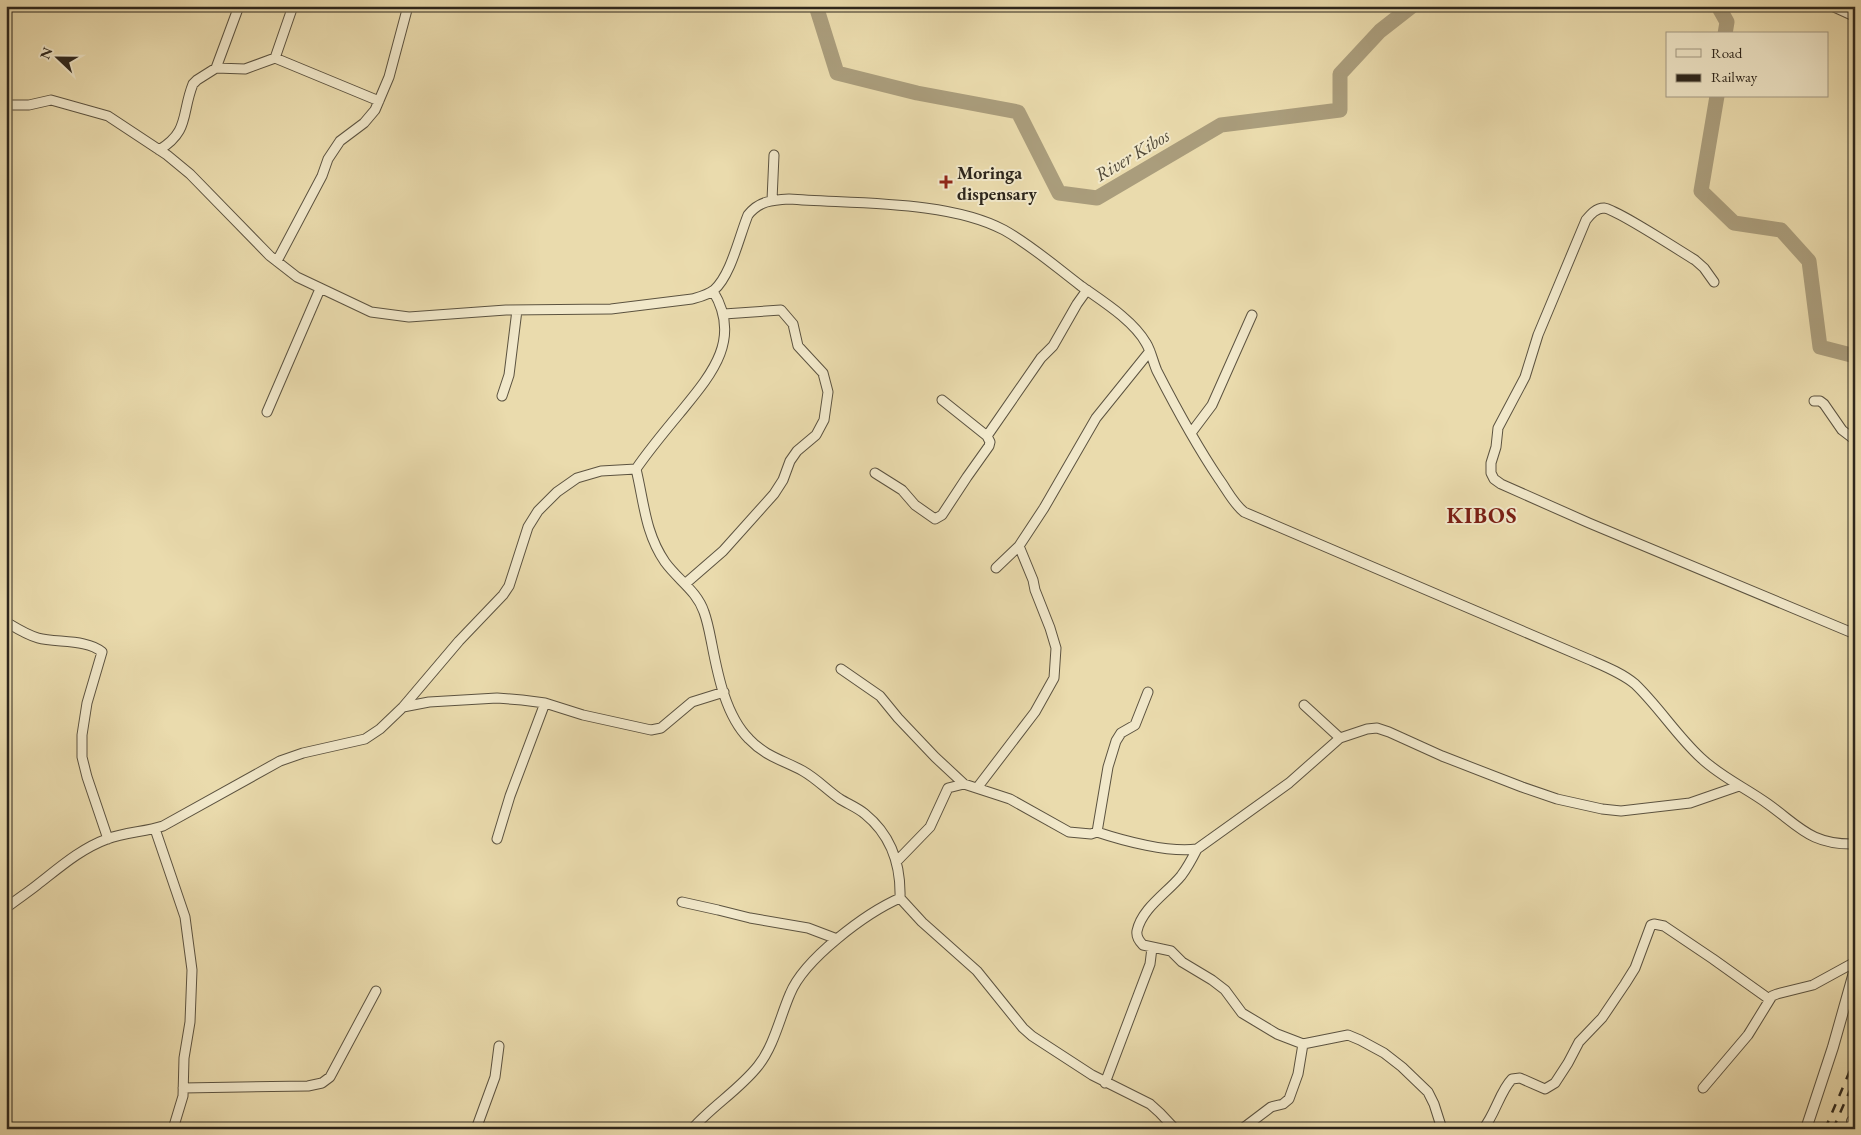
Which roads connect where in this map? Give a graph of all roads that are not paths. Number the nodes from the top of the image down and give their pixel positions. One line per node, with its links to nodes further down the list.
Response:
1 (239, 6): 7 (street)
2 (292, 6): 6 (street)
3 (408, 6): 8 (street)
4 (1833, 6): 5 (street)
5 (1855, 16)
6 (275, 58): 7 (street); 8 (street)
7 (216, 68): 10 (street)
8 (379, 101): 13 (street)
9 (6, 108): 10 (street)
10 (159, 150): 13 (street)
11 (774, 155): 12 (street)
12 (772, 200): 16 (street); 17 (street)
13 (276, 261): 15 (street)
14 (1714, 282): 35 (street)
15 (320, 289): 18 (street); 25 (street)
16 (1087, 290): 21 (street); 27 (street)
17 (713, 291): 18 (street); 19 (street)
18 (517, 310): 22 (street)
19 (724, 314): 29 (street); 33 (street)
20 (1252, 315): 26 (street)
21 (1150, 351): 26 (street); 31 (street)
22 (502, 396)
23 (942, 400): 27 (street)
24 (1814, 401): 28 (street)
25 (267, 412)
26 (1191, 433): 44 (street)
27 (987, 436): 30 (street)
28 (1855, 440)
29 (636, 469): 33 (street); 41 (street)
30 (875, 473)
31 (1018, 546): 32 (street); 45 (street)
32 (996, 568)
33 (685, 584): 37 (street)
34 (6, 622): 48 (street)
35 (1855, 634)
36 (841, 669): 43 (street)
37 (724, 692): 39 (street); 52 (street)
38 (1148, 692): 47 (street)
39 (544, 703): 41 (street); 49 (street)
40 (1304, 705): 42 (street)
41 (403, 707): 46 (street)
42 (1340, 738): 44 (street); 51 (street)
43 (964, 784): 45 (street); 52 (street)
44 (1739, 786): 50 (street)
45 (977, 788): 47 (street)
46 (155, 829): 48 (street); 65 (street)
47 (1097, 832): 51 (street)
48 (108, 838): 55 (street)
49 (497, 839)
50 (1855, 844)
51 (1197, 849): 57 (street)
52 (897, 861): 53 (street)
53 (900, 898): 56 (street); 64 (street)
54 (682, 902): 56 (street)
55 (6, 908)
56 (837, 939): 69 (street)
57 (1152, 948): 62 (street); 64 (street)
58 (1855, 962): 61 (street)
59 (1855, 969): 74 (street)
60 (376, 991): 65 (street)
61 (1769, 1000): 66 (street); 73 (street)
62 (1303, 1044): 71 (street); 72 (street)
63 (499, 1046): 68 (street)
64 (1105, 1082): 70 (street)
65 (183, 1088): 67 (street)
66 (1704, 1088)
67 (173, 1129)
68 (476, 1129)
69 (692, 1129)
70 (1175, 1129)
71 (1242, 1129)
72 (1442, 1129)
73 (1483, 1129)
74 (1806, 1129)

